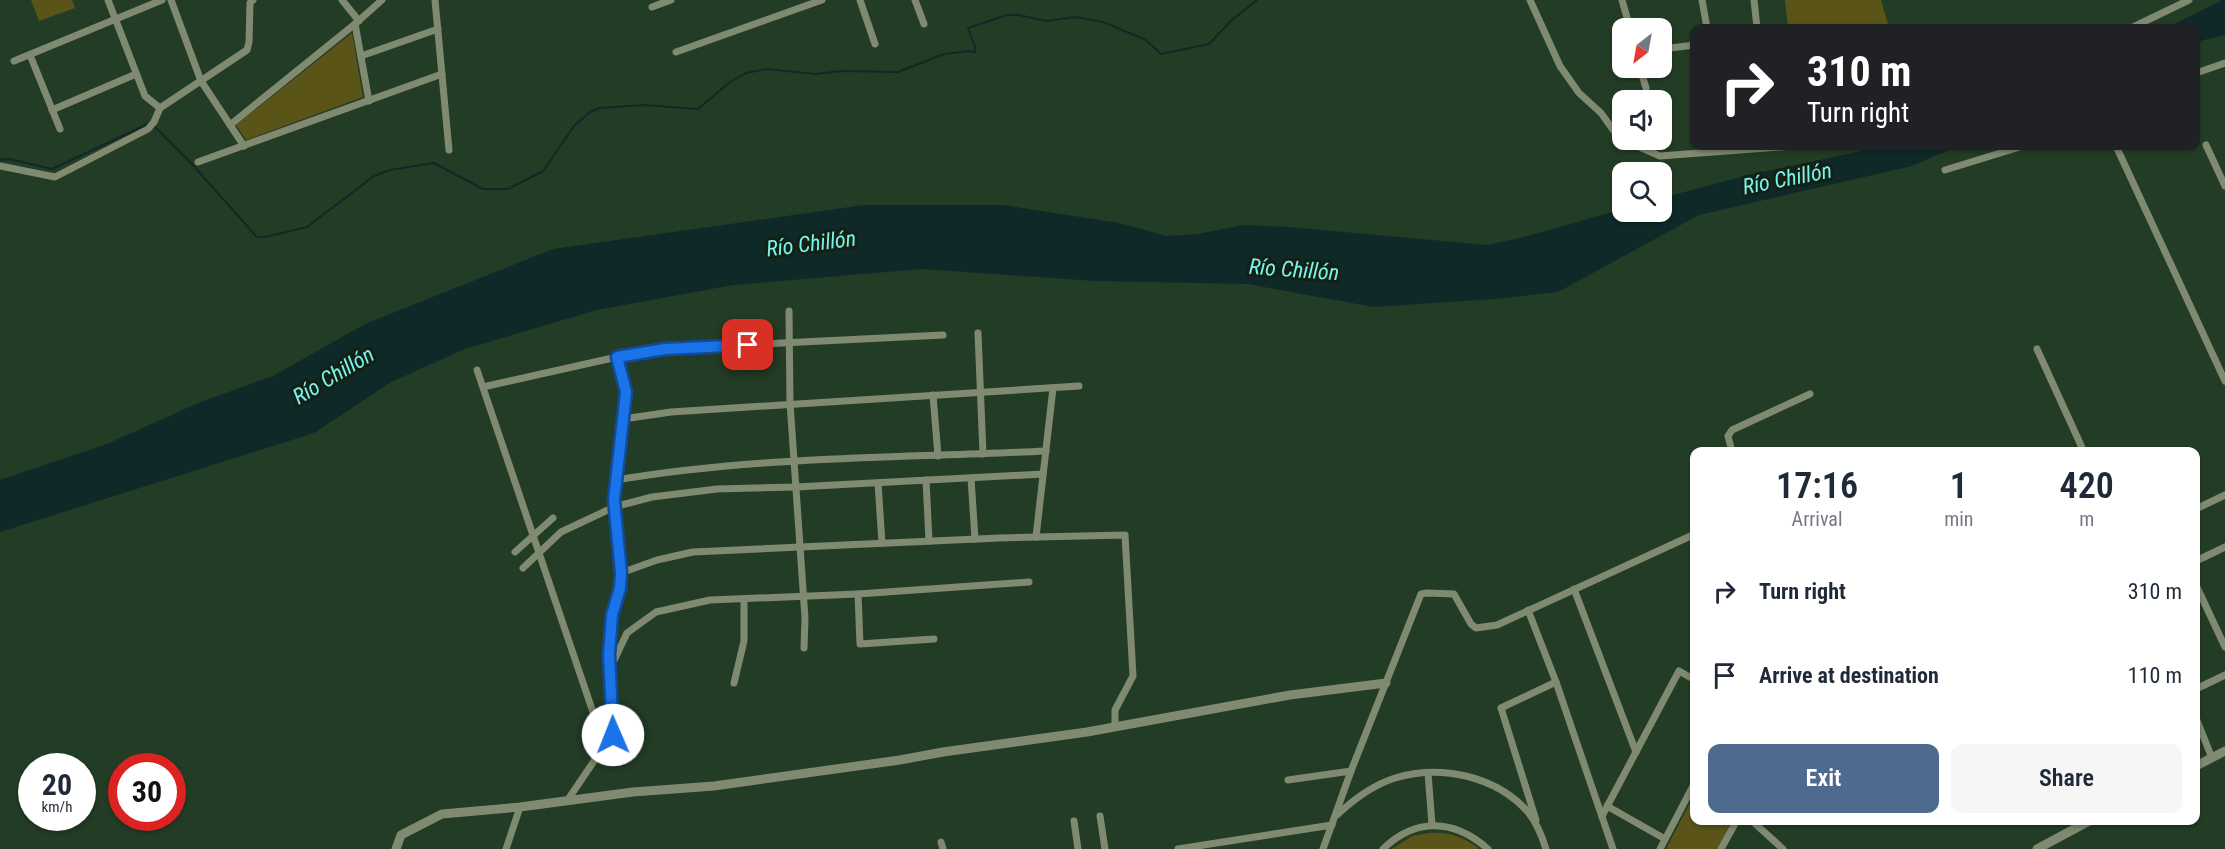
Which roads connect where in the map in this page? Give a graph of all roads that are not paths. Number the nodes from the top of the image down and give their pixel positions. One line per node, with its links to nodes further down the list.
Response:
1 (108, 0): 19 (street)
2 (162, 0): 19 (street)
3 (171, 0): 38 (street)
4 (253, 0): 38 (street)
5 (342, 0): 20 (street)
6 (382, 0): 20 (street)
7 (435, 0): 25 (street)
8 (670, 0): 17 (street)
9 (822, 0): 29 (street)
10 (860, 0): 26 (street)
11 (915, 0): 21 (street)
12 (1530, 0): 48 (street)
13 (1622, 0): 18 (street)
14 (1702, 0): 22 (street)
15 (1754, 0): 23 (street)
16 (2189, 0): 24 (street)
17 (652, 7)
18 (1627, 18)
19 (115, 19): 30 (street); 35 (street)
20 (357, 23): 31 (street); 43 (street)
21 (924, 24)
22 (1706, 24)
23 (1757, 24)
24 (2139, 24)
25 (438, 29): 31 (street); 36 (street)
26 (875, 44)
27 (1690, 46): 28 (street)
28 (1672, 48)
29 (676, 52)
30 (30, 55): 32 (street); 42 (street)
31 (361, 56): 40 (street)
32 (14, 61)
33 (2225, 63): 34 (street)
34 (2200, 72)
35 (136, 74): 41 (street); 42 (street)
36 (442, 74): 40 (street); 47 (street)
37 (1643, 78): 39 (street)
38 (201, 81): 41 (street); 43 (street)
39 (1646, 88)
40 (369, 101): 46 (street)
41 (160, 108): 52 (street)
42 (52, 110): 44 (street)
43 (230, 125): 46 (street)
44 (60, 129)
45 (2206, 145): 54 (street)
46 (244, 146): 51 (street)
47 (449, 150)
48 (1740, 150)
49 (2010, 150): 53 (street)
50 (2118, 150): 62 (street)
51 (198, 162)
52 (0, 166)
53 (1945, 170)
54 (2225, 186)
55 (789, 311): 58 (street)
56 (978, 333): 66 (street)
57 (943, 335): 58 (street)
58 (789, 343): 60 (street); 69 (street)
59 (2037, 349): 72 (street)
60 (617, 357): 64 (street); 70 (street)
61 (477, 370): 64 (street)
62 (2225, 381)
63 (1079, 386): 65 (street)
64 (483, 387): 87 (street)
65 (1053, 388): 66 (street); 73 (street)
66 (980, 392): 68 (street); 74 (street)
67 (1810, 394): 71 (street)
68 (933, 395): 69 (street); 75 (street)
69 (790, 403): 70 (street); 76 (street)
70 (623, 419): 79 (street)
71 (1731, 447)
72 (2082, 447)
73 (1046, 451): 74 (street); 77 (street)
74 (983, 454): 75 (street)
75 (938, 456): 76 (street)
76 (794, 462): 79 (street); 82 (street)
77 (1043, 474): 78 (street); 89 (street)
78 (971, 478): 80 (street); 90 (street)
79 (616, 480): 84 (street)
80 (926, 480): 81 (street); 91 (street)
81 (878, 483): 82 (street); 92 (street)
82 (796, 487): 84 (street); 93 (street)
83 (2225, 495): 85 (street)
84 (614, 507): 96 (street); 99 (street)
85 (2200, 507)
86 (553, 518): 87 (street)
87 (533, 536): 95 (street); 96 (street)
88 (1690, 536): 101 (street)
89 (1036, 537): 90 (street); 117 (street)
90 (975, 539): 91 (street)
91 (929, 541): 92 (street)
92 (882, 543): 93 (street)
93 (800, 547): 99 (street); 104 (street)
94 (2225, 547): 97 (street)
95 (515, 552)
96 (539, 554): 98 (street); 119 (street)
97 (2200, 559)
98 (524, 568)
99 (621, 573): 110 (street)
100 (1029, 582): 102 (street)
101 (1574, 589): 106 (street); 121 (street)
102 (858, 594): 104 (street); 107 (street)
103 (2200, 594): 108 (street)
104 (803, 598): 105 (street); 109 (street)
105 (744, 599): 110 (street); 114 (street)
106 (1528, 610): 113 (street); 115 (street)
107 (934, 639)
108 (2225, 647)
109 (804, 648)
110 (610, 669): 119 (street)
111 (2225, 675): 116 (street)
112 (1690, 677): 121 (street)
113 (1556, 682): 133 (street); 140 (street)
114 (734, 683)
115 (1386, 683): 117 (street); 124 (street)
116 (2200, 687)
117 (1115, 727): 128 (street)
118 (2200, 728): 122 (street)
119 (610, 739): 128 (street)
120 (2225, 751): 122 (street)
121 (1636, 752): 129 (street)
122 (2212, 758): 123 (street)
123 (2200, 764)
124 (1351, 771): 126 (street); 132 (street)
125 (1428, 773): 132 (street); 136 (street); 140 (street)
126 (1288, 780)
127 (1690, 793): 141 (street)
128 (567, 801): 130 (street)
129 (1607, 806): 133 (street); 141 (street)
130 (520, 807): 142 (street); 143 (street)
131 (1100, 816): 145 (street)
132 (1335, 816): 135 (street)
133 (1602, 816): 151 (street)
134 (1074, 821): 144 (street)
135 (1332, 825): 146 (street); 147 (street)
136 (1432, 825): 148 (street); 149 (street)
137 (1734, 825): 153 (street)
138 (1756, 825): 154 (street)
139 (2082, 825): 155 (street)
140 (1539, 828): 150 (street)
141 (1665, 839): 152 (street)
142 (396, 849)
143 (506, 849)
144 (1078, 849)
145 (1105, 849)
146 (1178, 849)
147 (1323, 849)
148 (1383, 849)
149 (1488, 849)
150 (1546, 849)
151 (1613, 849)
152 (1660, 849)
153 (1721, 849)
154 (1783, 849)
155 (2037, 849)

